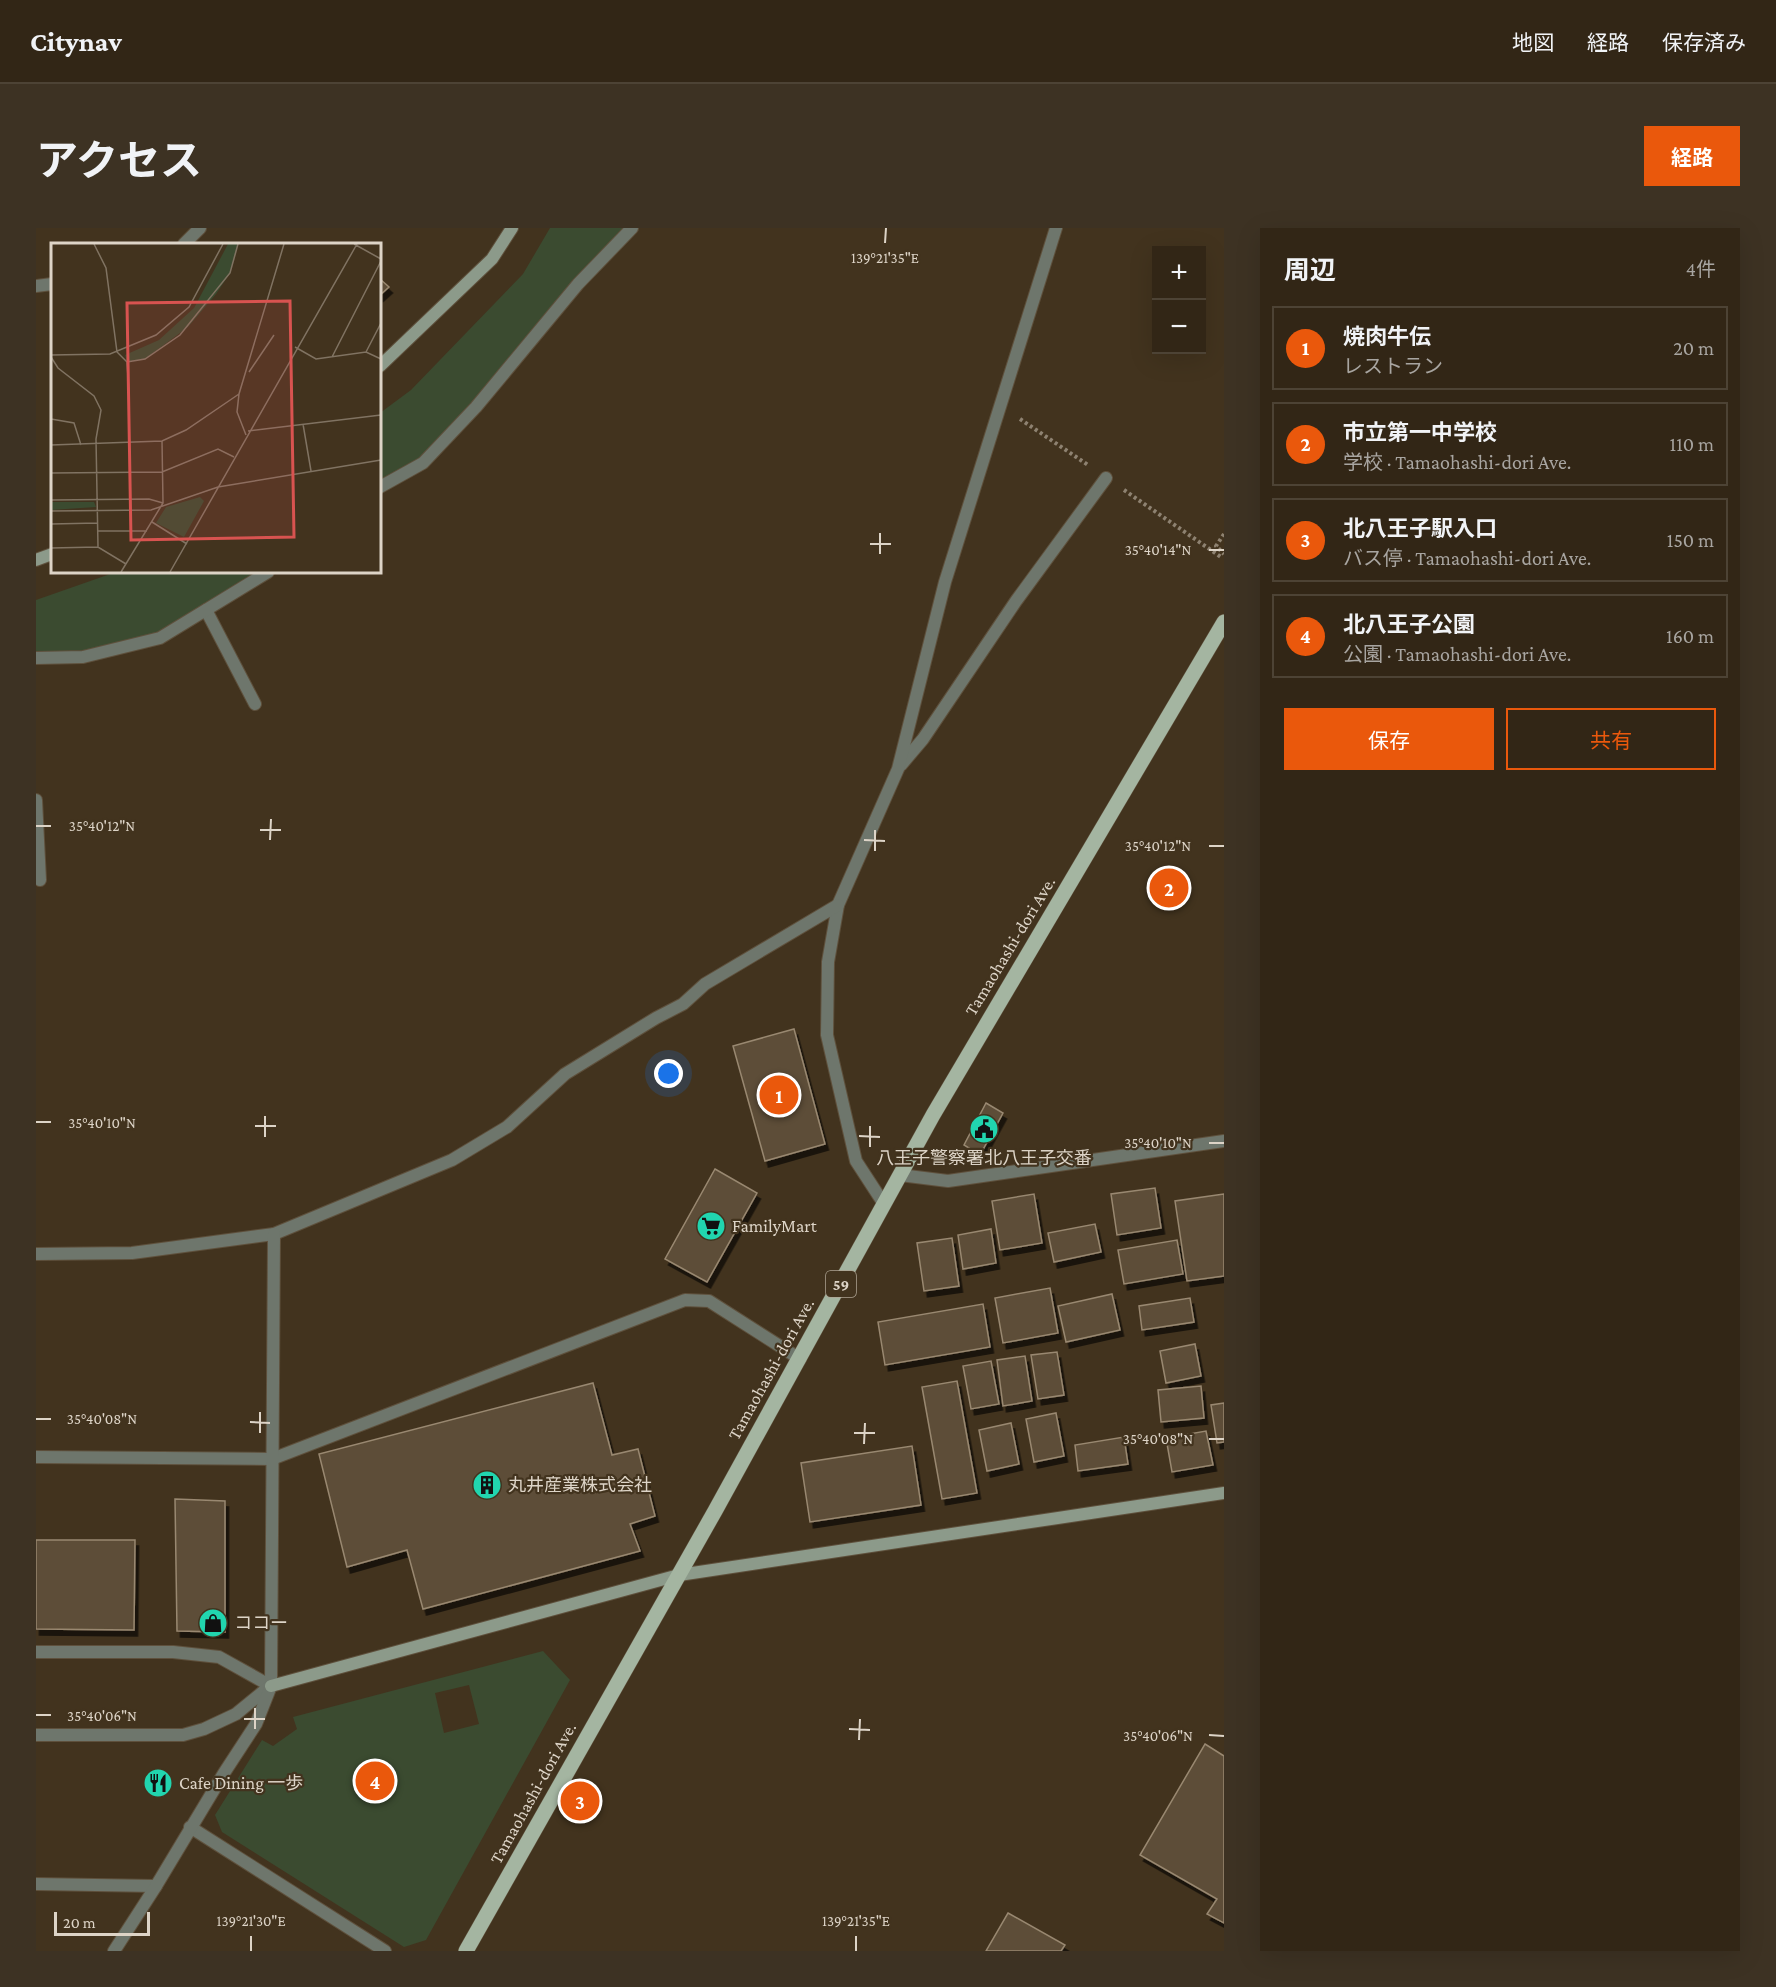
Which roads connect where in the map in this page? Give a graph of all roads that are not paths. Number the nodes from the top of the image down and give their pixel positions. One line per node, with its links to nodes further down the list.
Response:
1 (200, 228): 5 (street)
2 (512, 228): 8 (street)
3 (632, 228): 10 (street)
4 (1056, 228): 18 (street)
5 (185, 243)
6 (51, 284): 7 (street)
7 (36, 286)
8 (381, 365)
9 (1106, 478): 18 (street)
10 (381, 486)
11 (51, 554): 12 (street)
12 (36, 560)
13 (266, 573): 14 (street)
14 (206, 610): 16 (street); 17 (street)
15 (1224, 622): 23 (main road, Tamaohashi-dori Ave. / 59)
16 (36, 658)
17 (255, 704)
18 (898, 769): 21 (street)
19 (36, 800): 20 (street)
20 (40, 880)
21 (838, 905): 24 (street); 25 (street)
22 (1224, 1141): 23 (street)
23 (900, 1175): 24 (main road, Tamaohashi-dori Ave. / 59)
24 (884, 1204): 27 (main road, Tamaohashi-dori Ave. / 59)
25 (274, 1234): 26 (street); 29 (street)
26 (36, 1254)
27 (800, 1359): 29 (street); 31 (main road, Tamaohashi-dori Ave. / 59)
28 (36, 1458): 29 (street)
29 (272, 1459): 33 (street)
30 (1224, 1493): 31 (street)
31 (679, 1575): 33 (street); 40 (main road, Tamaohashi-dori Ave. / 59)
32 (36, 1652): 33 (street)
33 (271, 1686): 34 (street); 35 (street)
34 (36, 1735)
35 (190, 1827): 37 (street); 39 (street)
36 (36, 1884): 37 (street)
37 (156, 1886): 38 (street)
38 (114, 1951)
39 (385, 1951)
40 (466, 1951)

